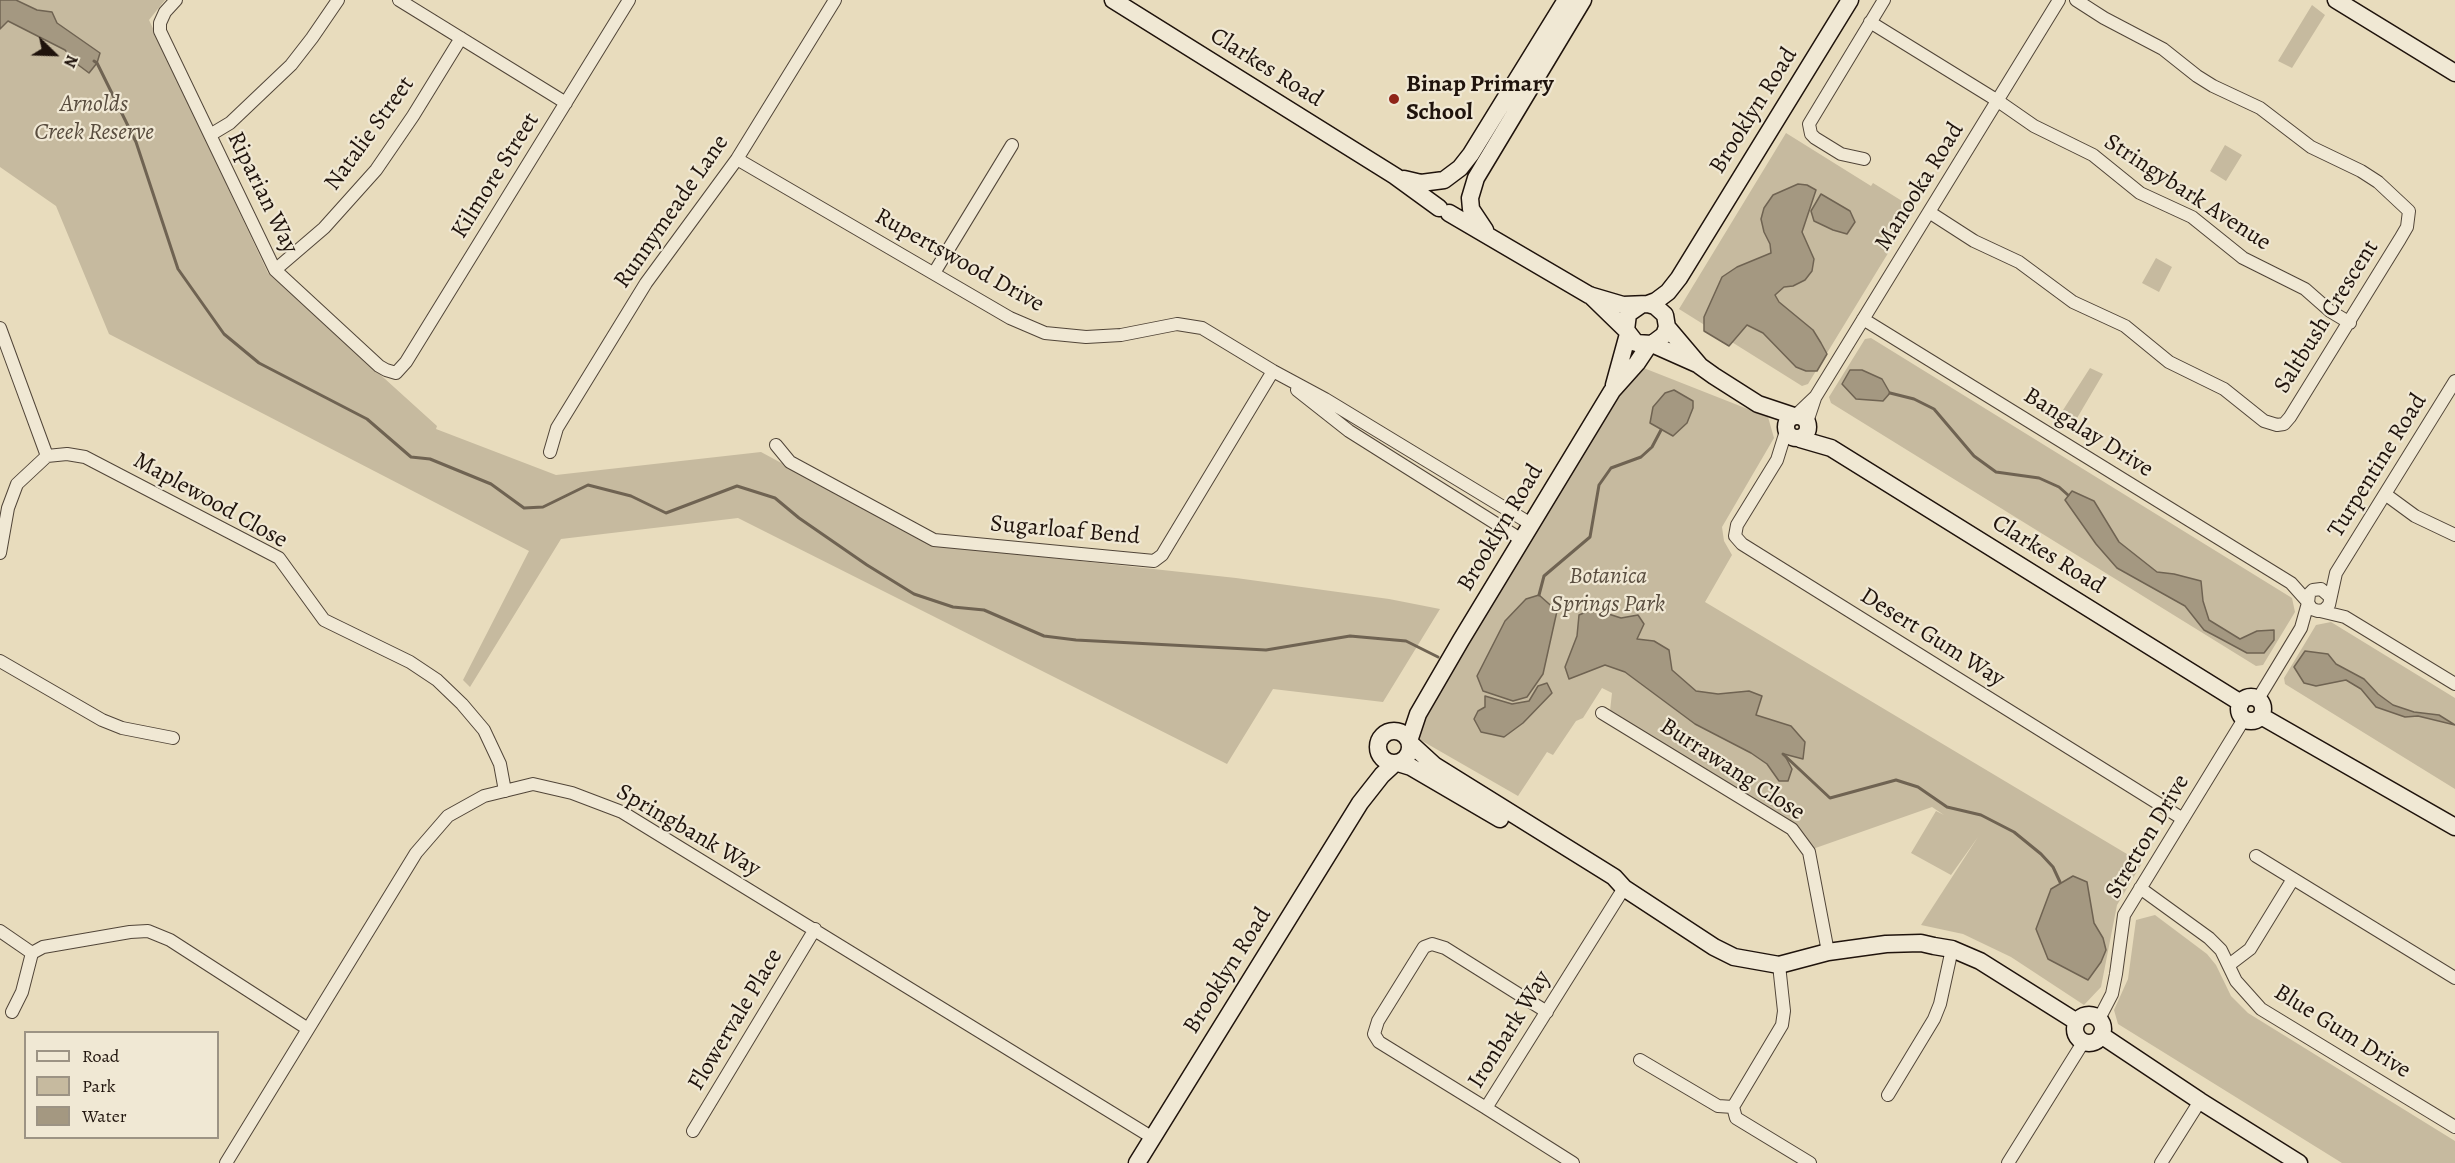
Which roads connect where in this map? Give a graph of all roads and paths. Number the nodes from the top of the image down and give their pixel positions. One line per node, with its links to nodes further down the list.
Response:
1 (176, 0): 19 (street, Riparian Way)
2 (338, 0): 19 (street)
3 (399, 0): 15 (street)
4 (630, 0): 18 (street, Kilmore Street)
5 (835, 0): 21 (street, Runnymeade Lane)
6 (1113, 0): 23 (street, Clarkes Road)
7 (1566, 0): 24 (street)
8 (1583, 0): 25 (street)
9 (1850, 0): 31 (street, Brooklyn Road)
10 (1884, 0): 14 (street)
11 (2059, 0): 17 (street, Manooka Road)
12 (2076, 0): 35 (street, Saltbush Crescent)
13 (2336, 0): 16 (street)
14 (1870, 22): 17 (street, Stringybark Avenue); 22 (street)
15 (461, 38): 18 (street); 29 (street, Natalie Street)
16 (2455, 73)
17 (1998, 101): 27 (street, Manooka Road); 35 (street, Stringybark Avenue)
18 (566, 103): 42 (street, Kilmore Street)
19 (210, 135): 29 (street, Riparian Way)
20 (1012, 145): 30 (street)
21 (737, 159): 30 (street, Rupertswood Drive); 47 (street, Runnymeade Lane)
22 (1864, 159)
23 (1395, 176): 24 (street, Clarkes Road); 26 (street, Clarkes Road)
24 (1444, 180): 25 (street, Clarkes Road); 26 (street)
25 (1470, 198): 26 (street); 28 (street, Clarkes Road)
26 (1444, 211): 28 (street, Clarkes Road)
27 (1929, 212): 34 (street, Manooka Road); 35 (street, Saltbush Crescent)
28 (1491, 237): 32 (street, Clarkes Road)
29 (275, 270): 42 (street, Riparian Way)
30 (934, 273): 41 (street, Rupertswood Drive)
31 (1679, 278): 33 (street, Brooklyn Road); 36 (street, Brooklyn Road)
32 (1589, 295): 33 (street, Clarkes Road); 38 (street, Clarkes Road)
33 (1644, 304): 36 (street); 38 (street)
34 (1863, 318): 45 (street, Manooka Road); 58 (street, Bangalay Drive)
35 (2350, 323)
36 (1667, 325): 39 (street); 40 (street, Clarkes Road)
37 (0, 328): 48 (street)
38 (1627, 332): 39 (street); 44 (street, Brooklyn Road)
39 (1650, 345): 40 (street, Clarkes Road); 44 (street, Brooklyn Road)
40 (1700, 366): 45 (street, Clarkes Road)
41 (1273, 371): 46 (street, Sugarloaf Bend); 49 (street, Rupertswood Drive); 50 (street, Rupertswood Drive)
42 (396, 373)
43 (2455, 382): 51 (street, Turpentine Road)
44 (1612, 391): 52 (street, Brooklyn Road)
45 (1796, 427): 65 (street, Clarkes Road); 73 (street, Desert Gum Way)
46 (776, 445)
47 (550, 452)
48 (47, 456): 55 (street); 71 (street, Maplewood Close)
49 (1421, 458): 50 (street); 52 (street, Rupertswood Drive)
50 (1414, 471): 54 (street, Rupertswood Drive)
51 (2385, 494): 53 (street); 56 (street, Turpentine Road)
52 (1531, 524): 54 (street, Brooklyn Road)
53 (2455, 535)
54 (1522, 540): 62 (street, Brooklyn Road)
55 (0, 553)
56 (2336, 573): 57 (street, Turpentine Road); 58 (street, Turpentine Road)
57 (2329, 597): 58 (street, Bangalay Drive); 59 (street)
58 (2314, 601): 59 (street); 63 (street, Turpentine Road)
59 (2345, 617): 61 (street)
60 (0, 661): 67 (street)
61 (2455, 684)
62 (1430, 690): 66 (street, Brooklyn Road); 68 (street, Brooklyn Road)
63 (2259, 699): 65 (street)
64 (1602, 713): 82 (street, Burrawang Close)
65 (2249, 713): 73 (street, Stretton Drive); 74 (street, Clarkes Road)
66 (1385, 733): 68 (street); 69 (street)
67 (172, 738)
68 (1410, 742): 70 (street); 77 (street)
69 (1378, 750): 70 (street); 72 (street, Brooklyn Road)
70 (1396, 763): 72 (street, Brooklyn Road); 77 (street)
71 (505, 791): 79 (street, Springbank Way); 91 (street, Springbank Way)
72 (1360, 804): 100 (street, Brooklyn Road)
73 (2183, 819): 78 (street, Stretton Drive)
74 (2455, 827)
75 (2256, 856): 76 (street)
76 (2293, 879): 84 (street); 86 (street)
77 (1624, 888): 85 (street); 88 (street, Ironbark Way)
78 (2140, 888): 84 (street, Blue Gum Drive); 90 (street, Stretton Drive)
79 (815, 929): 99 (street, Flowervale Place); 100 (street, Springbank Way)
80 (0, 931): 83 (street)
81 (1952, 949): 82 (street); 89 (street); 94 (street)
82 (1828, 952): 85 (street)
83 (32, 953): 87 (street); 91 (street)
84 (2229, 964): 98 (street, Blue Gum Drive)
85 (1779, 965): 96 (street)
86 (2455, 978)
87 (12, 1012)
88 (1546, 1012): 97 (street, Ironbark Way); 97 (street)
89 (2077, 1022): 90 (street); 92 (street)
90 (2100, 1027): 92 (street); 95 (street)
91 (308, 1029): 101 (street, Springbank Way)
92 (2084, 1041): 105 (street)
93 (1640, 1060): 96 (street)
94 (1888, 1095)
95 (2199, 1101): 106 (street); 107 (street)
96 (1733, 1107): 104 (street)
97 (1486, 1108): 103 (street, Ironbark Way)
98 (2455, 1127)
99 (693, 1131)
100 (1153, 1138): 102 (street, Brooklyn Road)
101 (226, 1163)
102 (1137, 1163)
103 (1573, 1163)
104 (1810, 1163)
105 (2008, 1163)
106 (2161, 1163)
107 (2299, 1163)

